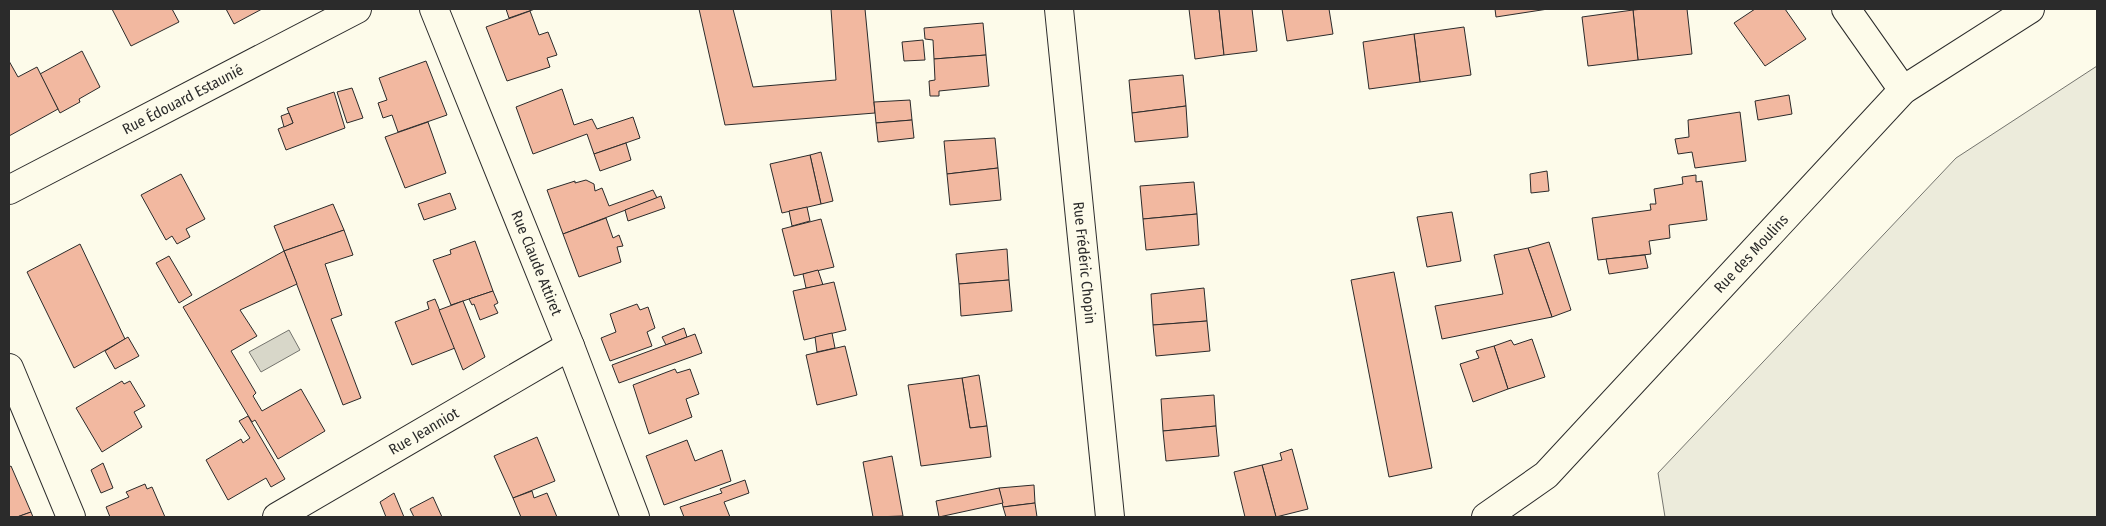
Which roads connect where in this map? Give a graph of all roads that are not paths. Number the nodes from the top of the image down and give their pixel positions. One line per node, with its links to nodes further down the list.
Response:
1 (357, 9): 7 (street, Rue Édouard Estaunié)
2 (434, 9): 8 (street, Rue Claude Attiret)
3 (1059, 9): 13 (street, Rue Frédéric Chopin)
4 (1846, 9): 6 (street)
5 (2030, 9): 6 (street, Rue des Moulins)
6 (1903, 90): 14 (street, Rue des Moulins)
7 (9, 190)
8 (570, 346): 11 (street, Rue Jeanniot); 12 (street, Rue Claude Attiret)
9 (9, 368): 10 (street)
10 (71, 517)
11 (277, 517)
12 (634, 517)
13 (1110, 517)
14 (1486, 517)

